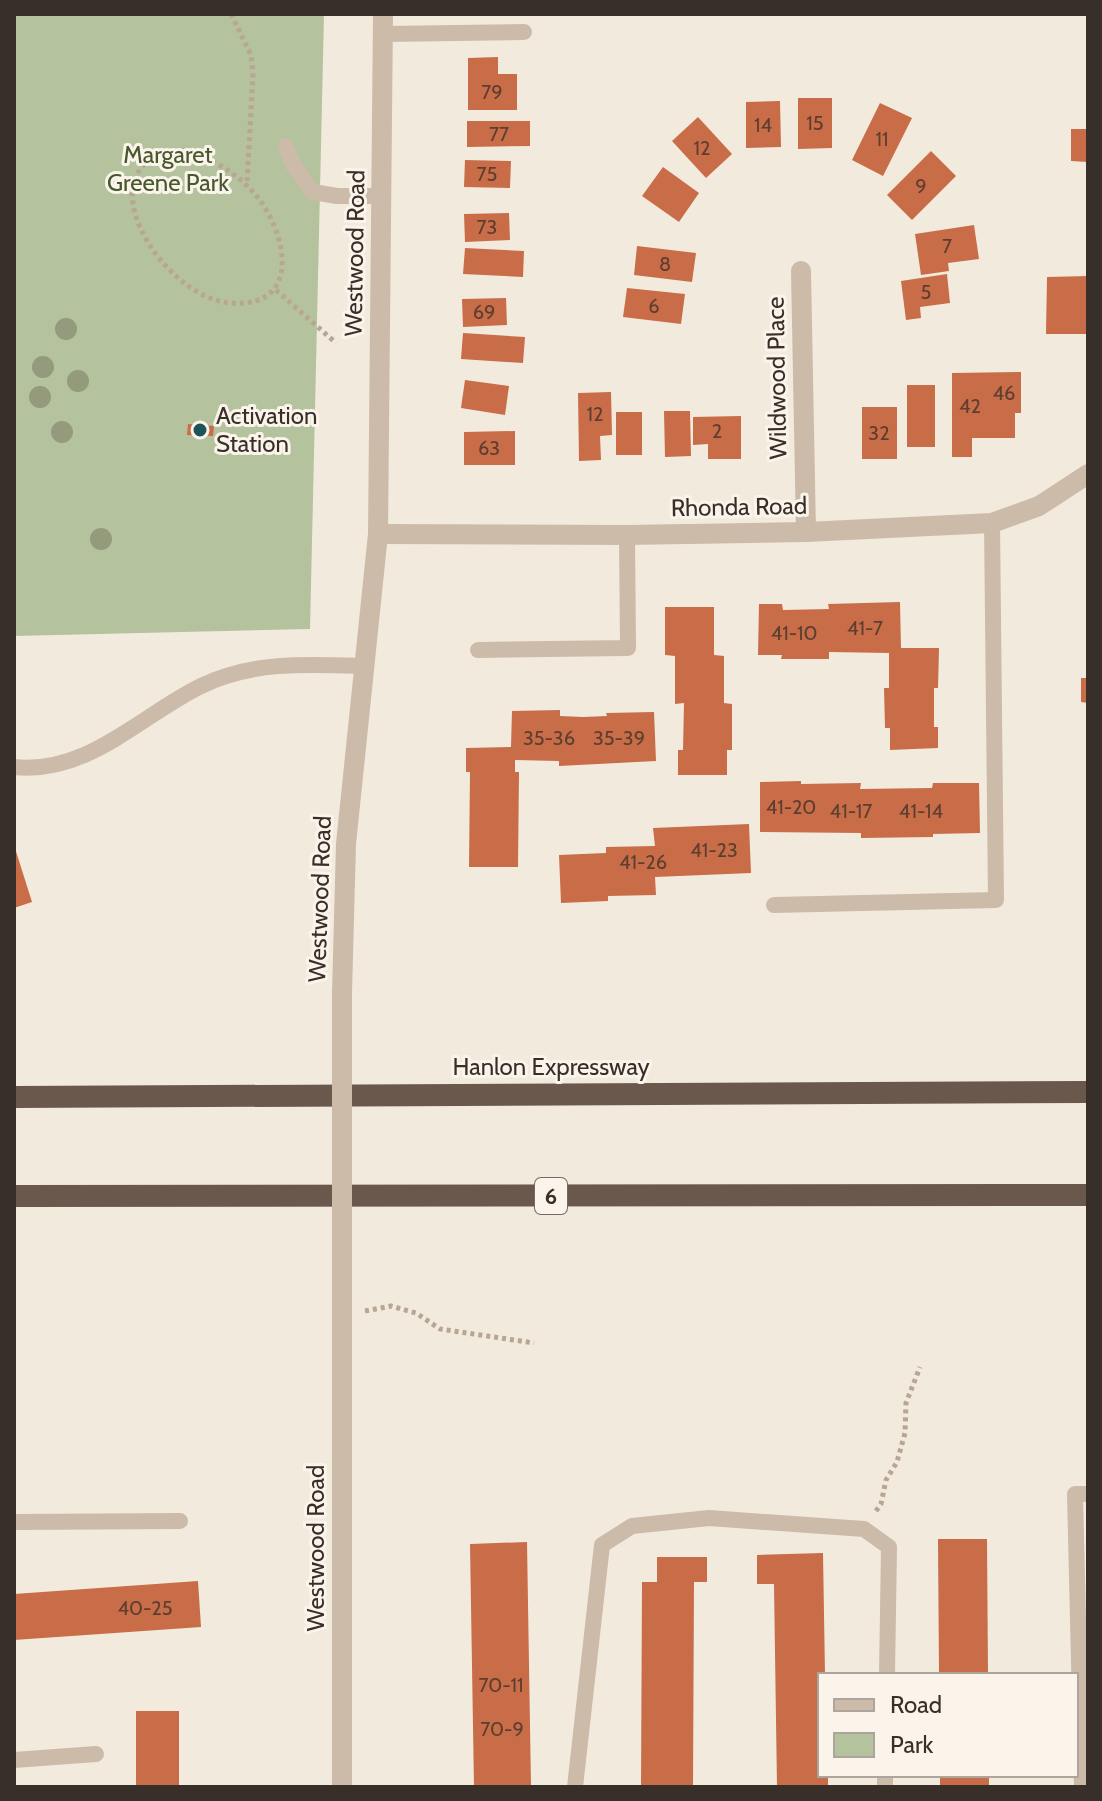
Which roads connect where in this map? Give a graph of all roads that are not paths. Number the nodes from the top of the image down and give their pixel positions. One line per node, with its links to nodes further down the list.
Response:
1 (383, 24): 2 (lane); 4 (street, Westwood Road)
2 (524, 32)
3 (286, 146): 4 (lane)
4 (382, 196): 9 (street, Westwood Road)
5 (801, 271): 8 (street, Wildwood Place)
6 (1088, 474): 7 (street, Rhonda Road)
7 (992, 523): 8 (street, Rhonda Road); 14 (lane)
8 (806, 532): 10 (street, Rhonda Road)
9 (378, 534): 10 (street, Rhonda Road); 12 (street, Westwood Road)
10 (627, 535): 11 (lane)
11 (478, 650)
12 (363, 666): 13 (lane); 26 (street, Westwood Road, bridge)
13 (14, 767)
14 (774, 905)
15 (1088, 1092): 16 (highway, Hanlon Expressway)
16 (14, 1097)
17 (1088, 1195): 18 (highway, 6)
18 (14, 1196)
19 (1088, 1494): 22 (lane)
20 (180, 1521): 21 (lane)
21 (14, 1522)
22 (1082, 1584): 28 (lane)
23 (887, 1673): 27 (lane)
24 (96, 1754): 25 (lane)
25 (14, 1760)
26 (342, 1787)
27 (575, 1787)
28 (1082, 1787)

